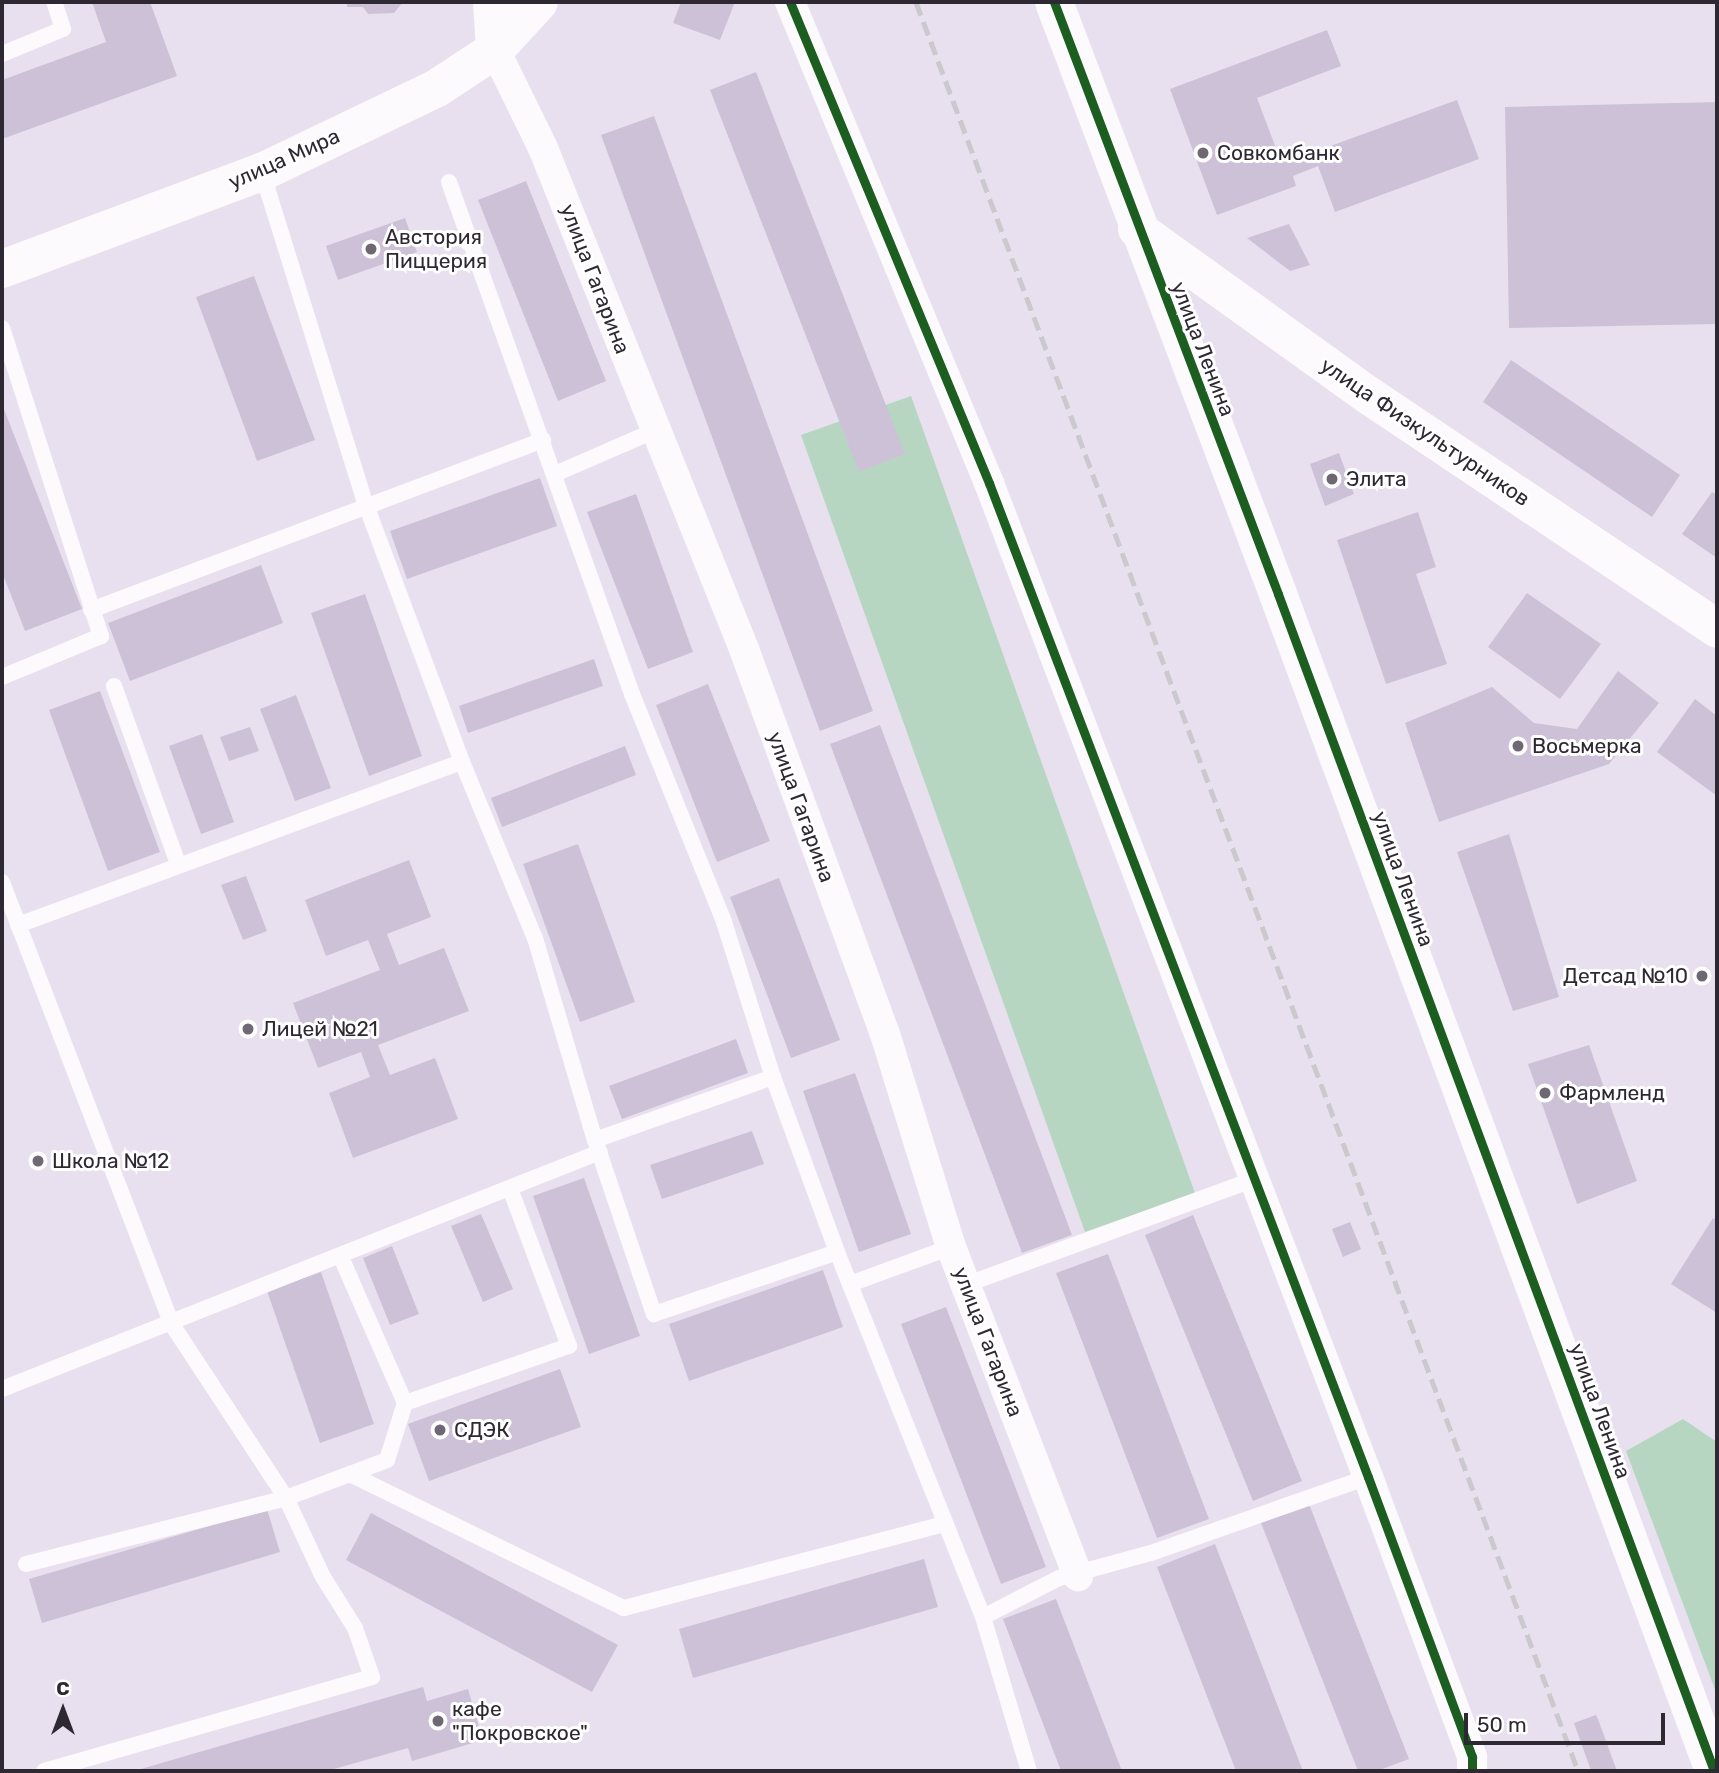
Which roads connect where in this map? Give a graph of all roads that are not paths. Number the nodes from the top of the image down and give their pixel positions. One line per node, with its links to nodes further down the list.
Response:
1 (54, 2): 7 (lane)
2 (492, 2): 6 (street)
3 (539, 2): 6 (street, улица Мира)
4 (790, 2): 27 (street)
5 (1054, 2): 10 (street, улица Ленина)
6 (495, 50): 8 (street, улица Мира); 13 (street, улица Гагарина)
7 (2, 54)
8 (262, 172): 11 (street, улица Мира); 16 (lane)
9 (449, 182): 14 (lane)
10 (1137, 229): 18 (street, улица Физкультурников); 47 (street, улица Ленина)
11 (2, 270)
12 (2, 328): 17 (lane)
13 (654, 432): 15 (lane); 29 (street, улица Гагарина)
14 (543, 439): 15 (lane); 16 (lane)
15 (555, 474): 25 (lane)
16 (366, 505): 17 (lane); 21 (lane)
17 (90, 610): 19 (lane)
18 (1717, 629)
19 (2, 677)
20 (114, 686): 22 (lane)
21 (462, 762): 22 (lane); 26 (lane)
22 (178, 864): 24 (lane)
23 (2, 882): 24 (lane)
24 (18, 925): 34 (lane)
25 (773, 1077): 26 (lane); 30 (lane)
26 (598, 1146): 28 (lane); 30 (lane)
27 (1254, 1179): 33 (lane); 38 (street)
28 (511, 1191): 31 (lane); 36 (lane)
29 (951, 1247): 32 (lane); 33 (street, улица Гагарина)
30 (837, 1252): 32 (lane)
31 (341, 1257): 34 (lane); 36 (lane)
32 (850, 1284): 40 (lane)
33 (965, 1285): 42 (street, улица Гагарина)
34 (171, 1323): 35 (lane); 39 (lane)
35 (2, 1389)
36 (405, 1403): 37 (lane)
37 (349, 1474): 39 (lane); 40 (lane)
38 (1368, 1478): 42 (lane); 46 (street)
39 (286, 1498): 41 (lane); 44 (lane)
40 (945, 1524): 43 (lane)
41 (26, 1564)
42 (1078, 1576): 43 (lane)
43 (983, 1617): 45 (lane)
44 (44, 1771)
45 (1029, 1771)
46 (1472, 1771)
47 (1714, 1771)

